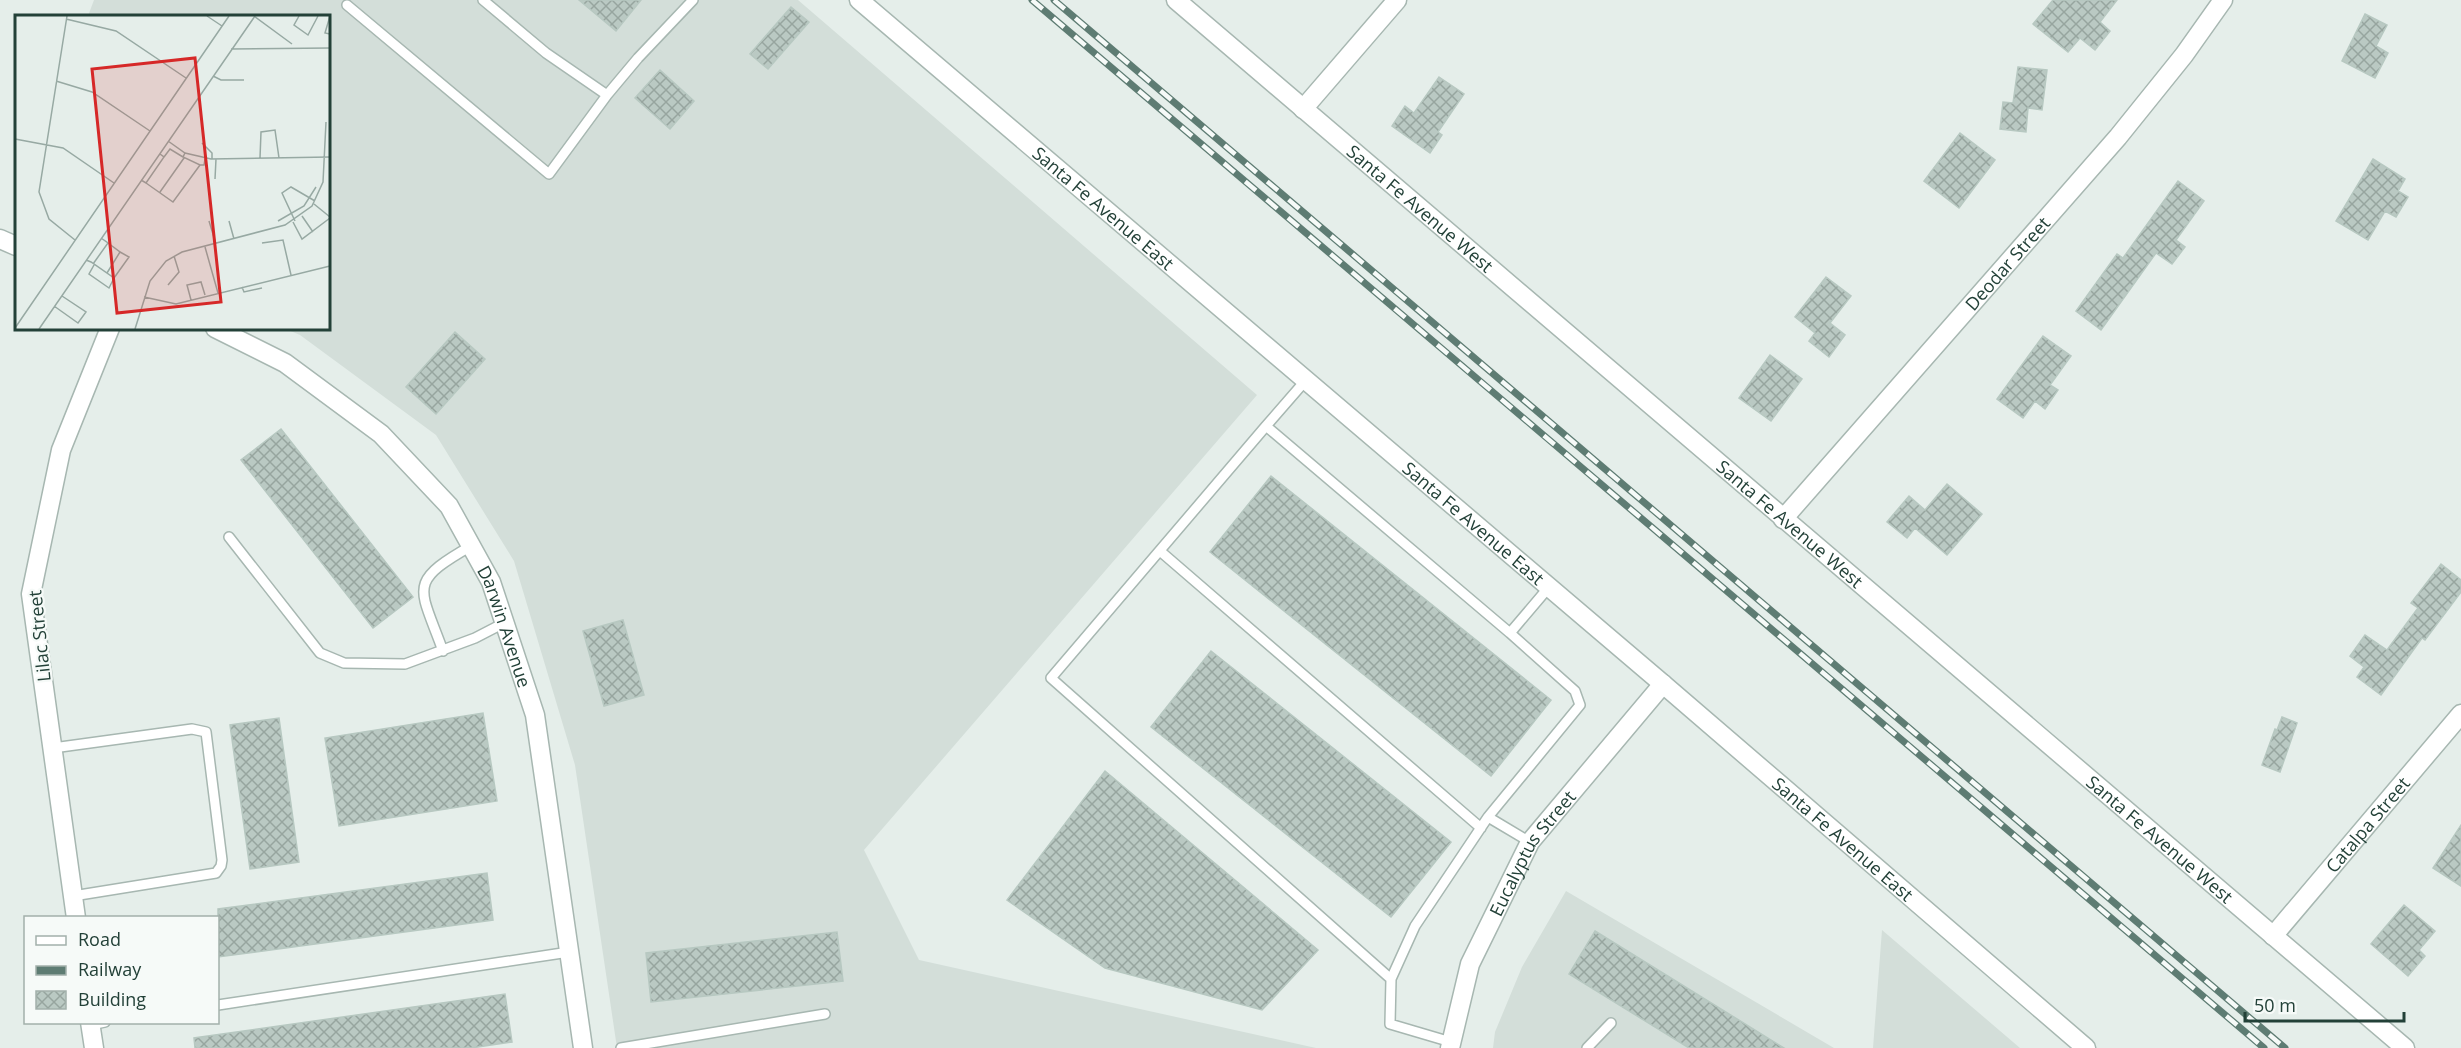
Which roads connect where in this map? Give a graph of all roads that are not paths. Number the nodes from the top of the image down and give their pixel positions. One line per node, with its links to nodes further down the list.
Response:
1 (483, 0): 8 (lane)
2 (693, 0): 8 (lane)
3 (860, 0): 14 (street, Santa Fe Avenue East)
4 (1176, 0): 9 (street, Santa Fe Avenue West)
5 (1397, 0): 9 (street)
6 (2223, 0): 16 (street, Deodar Street)
7 (346, 2): 8 (lane)
8 (607, 95)
9 (1303, 109): 16 (street, Santa Fe Avenue West)
10 (0, 240): 11 (street)
11 (15, 246)
12 (109, 330): 26 (street, Lilac Street)
13 (219, 330): 18 (street, Darwin Avenue)
14 (1306, 380): 15 (lane); 20 (street, Santa Fe Avenue East)
15 (1266, 426): 19 (lane); 22 (lane)
16 (1783, 519): 32 (street, Santa Fe Avenue West)
17 (229, 537): 23 (lane)
18 (471, 546): 21 (street, Darwin Avenue); 23 (lane)
19 (1160, 551): 28 (lane); 34 (lane)
20 (1549, 587): 22 (lane); 24 (street, Santa Fe Avenue East)
21 (504, 623): 23 (lane); 33 (street, Darwin Avenue)
22 (1510, 633): 27 (lane)
23 (443, 651)
24 (1663, 684): 29 (street, Eucalyptus Street); 44 (street, Santa Fe Avenue East)
25 (2461, 714): 32 (street, Catalpa Street)
26 (53, 748): 30 (street, Lilac Street); 30 (lane)
27 (1488, 818): 28 (lane); 29 (lane)
28 (1481, 828): 34 (lane)
29 (1530, 842): 39 (street, Eucalyptus Street)
30 (74, 896): 31 (street, Lilac Street)
31 (76, 916)
32 (2273, 936): 45 (street, Santa Fe Avenue West)
33 (569, 952): 35 (lane); 41 (street, Darwin Avenue)
34 (1391, 979): 39 (lane)
35 (219, 1005)
36 (825, 1014): 42 (lane)
37 (1611, 1023): 43 (lane)
38 (95, 1024): 40 (street)
39 (1450, 1045)
40 (94, 1048)
41 (583, 1048)
42 (621, 1048)
43 (1587, 1048)
44 (2086, 1048)
45 (2405, 1048)

